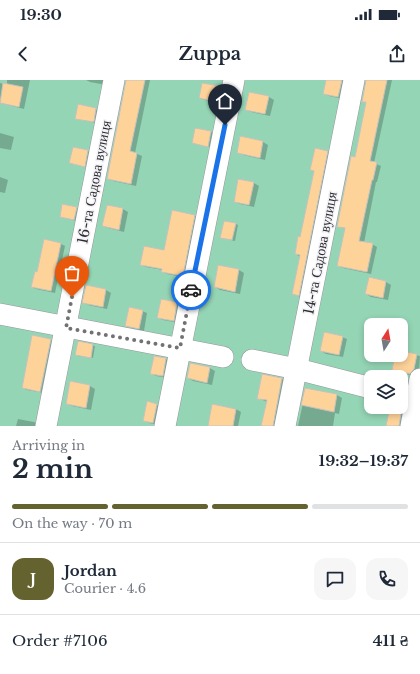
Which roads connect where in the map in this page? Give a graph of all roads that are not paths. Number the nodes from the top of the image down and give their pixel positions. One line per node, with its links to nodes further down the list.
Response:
1 (114, 80): 5 (street, 16-та Садова вулиця)
2 (234, 80): 6 (street)
3 (354, 80): 9 (street, 14-та Садова вулиця)
4 (0, 314): 5 (street)
5 (66, 328): 6 (street); 13 (street, 16-та Садова вулиця)
6 (180, 348): 7 (street); 14 (street)
7 (223, 357)
8 (252, 360): 9 (street)
9 (297, 369): 11 (street); 15 (street, 14-та Садова вулиця)
10 (420, 379): 12 (street)
11 (364, 386)
12 (412, 399): 16 (street)
13 (46, 426)
14 (165, 426)
15 (285, 426)
16 (411, 426)

